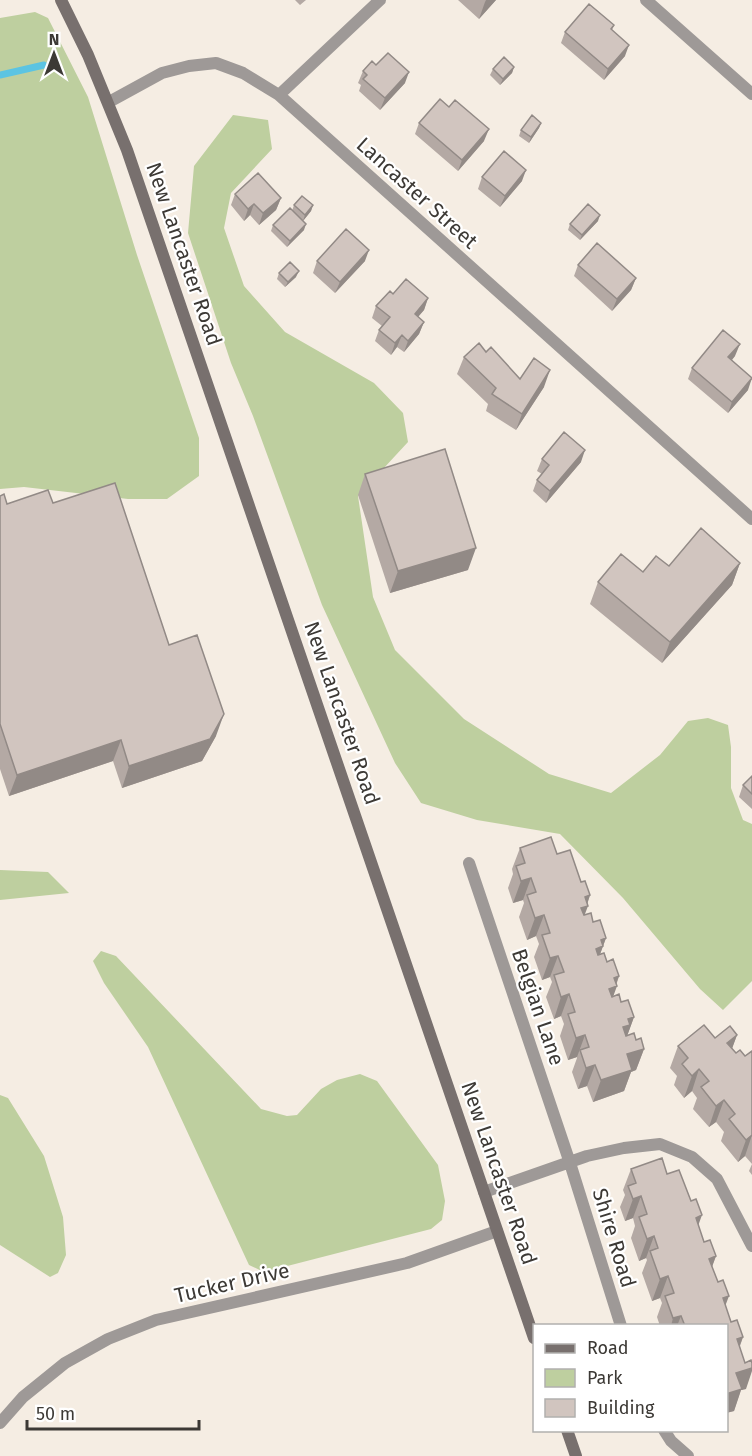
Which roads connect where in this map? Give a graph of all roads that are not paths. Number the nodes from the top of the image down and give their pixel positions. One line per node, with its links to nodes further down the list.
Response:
1 (61, 0): 6 (main road)
2 (380, 0): 5 (street)
3 (646, 0): 4 (street)
4 (752, 94)
5 (279, 95): 6 (street, Lancaster Street); 7 (street, Lancaster Street)
6 (109, 102): 10 (main road, New Lancaster Road)
7 (752, 519)
8 (469, 863): 9 (street, Belgian Lane)
9 (570, 1163): 10 (street); 12 (street); 13 (street, Shire Road)
10 (484, 1192): 11 (main road, New Lancaster Road)
11 (497, 1231): 14 (main road, New Lancaster Road); 15 (street, Tucker Drive)
12 (752, 1246)
13 (620, 1324)
14 (533, 1335)
15 (0, 1423)
16 (567, 1432): 18 (main road)
17 (665, 1432): 19 (street)
18 (576, 1456)
19 (688, 1456)

